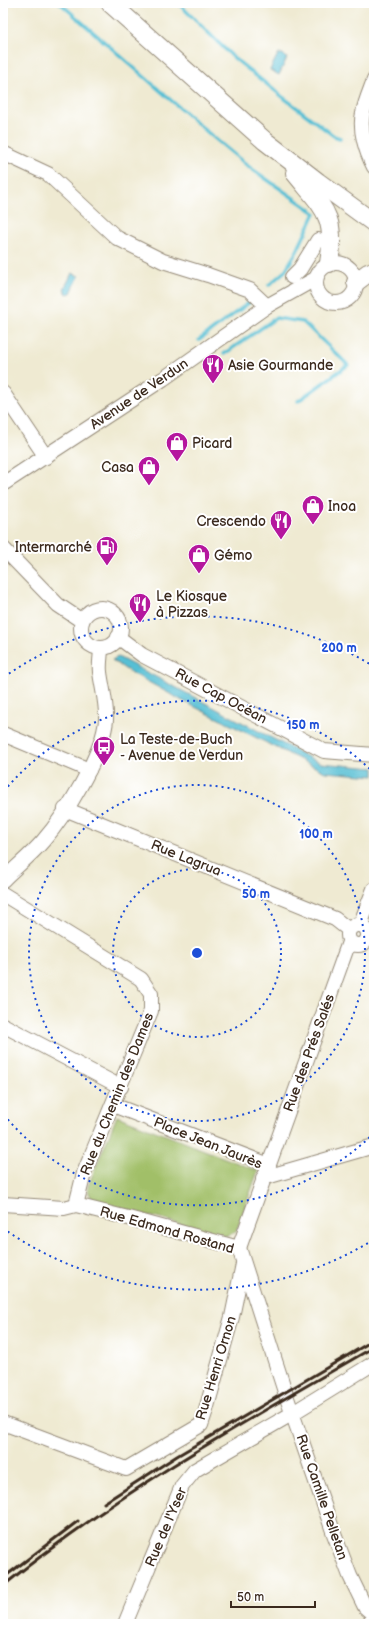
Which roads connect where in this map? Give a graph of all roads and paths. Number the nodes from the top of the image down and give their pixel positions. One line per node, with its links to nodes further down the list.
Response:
1 (110, 3): 3 (main road)
2 (126, 3): 3 (main road)
3 (192, 74): 7 (main road)
4 (374, 80): 5 (street)
5 (362, 114): 6 (street); 9 (street)
6 (374, 135)
7 (271, 145): 10 (main road); 13 (main road)
8 (3, 153): 19 (street)
9 (374, 167)
10 (374, 223)
11 (318, 240): 12 (street)
12 (307, 259): 13 (street); 15 (street)
13 (322, 271): 16 (street); 17 (street, Avenue de Verdun); 18 (street)
14 (374, 271): 16 (main road)
15 (292, 277)
16 (356, 282): 18 (street)
17 (294, 291): 18 (street); 19 (street, Avenue de Verdun)
18 (319, 295)
19 (267, 306): 21 (street, Avenue de Verdun)
20 (3, 393): 21 (street)
21 (46, 457): 22 (street, Avenue de Verdun)
22 (3, 484)
23 (3, 548): 24 (street)
24 (82, 621): 25 (street); 26 (street)
25 (118, 637): 26 (street); 28 (street, Rue Cap Océan)
26 (101, 648): 29 (street)
27 (3, 734): 29 (street)
28 (374, 755)
29 (89, 770): 30 (street)
30 (66, 809): 31 (street); 34 (street, Rue Lagrua)
31 (3, 880)
32 (374, 889): 34 (street)
33 (3, 894): 36 (street, Rue du Chemin des Dames)
34 (363, 934): 39 (street, Rue des Prés Salés)
35 (3, 1025): 36 (street)
36 (120, 1087): 37 (street, Rue du Chemin des Dames)
37 (113, 1105): 39 (street, Place Jean Jaurès); 42 (street, Rue du Chemin des Dames)
38 (374, 1146): 40 (street)
39 (269, 1165): 40 (street, Place Jean Jaurès)
40 (264, 1178): 43 (street, Place Jean Jaurès)
41 (3, 1204): 42 (street, Rue Edmond Rostand)
42 (76, 1205): 43 (street, Rue Edmond Rostand)
43 (239, 1248): 44 (street, Rue Edmond Rostand)
44 (244, 1263): 46 (street, Rue Edmond Rostand); 48 (street, Rue Henri Ornon)
45 (374, 1363): 47 (street, Rue de l'Yser)
46 (283, 1385): 47 (street, Rue Camille Pelletan)
47 (292, 1413): 49 (street, Rue Camille Pelletan); 50 (street, Rue de l'Yser)
48 (3, 1423)
49 (371, 1617): 51 (street, Rue Camille Pelletan)
50 (125, 1624)
51 (366, 1624)

